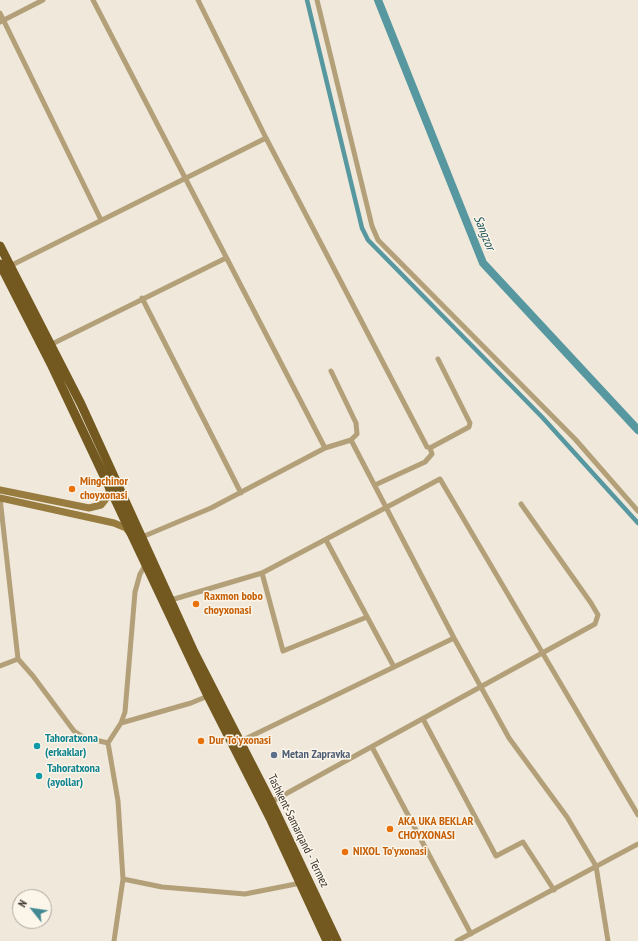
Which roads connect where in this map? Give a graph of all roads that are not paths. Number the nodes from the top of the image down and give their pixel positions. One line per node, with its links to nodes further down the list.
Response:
1 (43, 0): 6 (street)
2 (93, 0): 8 (street)
3 (198, 0): 7 (street)
4 (317, 0): 28 (street)
5 (0, 13): 6 (street)
6 (2, 21): 9 (street)
7 (266, 138): 8 (street); 20 (street)
8 (185, 179): 9 (street); 11 (street)
9 (101, 220): 12 (street)
10 (0, 246): 12 (highway, Tashkent-Samarqand - Termez)
11 (226, 258): 13 (street); 19 (street)
12 (3, 267): 14 (highway, Tashkent-Samarqand - Termez); 16 (highway, Tashkent-Samarqand - Termez)
13 (142, 298): 14 (street); 24 (street)
14 (50, 345): 16 (highway, Tashkent-Samarqand - Termez)
15 (438, 359): 20 (street)
16 (56, 364): 21 (highway, Tashkent-Samarqand - Termez); 29 (highway, Tashkent-Samarqand - Termez)
17 (331, 371): 18 (street)
18 (351, 440): 19 (street); 22 (street)
19 (325, 448): 24 (street)
20 (430, 448): 22 (street)
21 (108, 482): 23 (main road); 29 (highway, Tashkent-Samarqand - Termez)
22 (375, 485): 27 (street)
23 (0, 490)
24 (241, 493): 29 (street)
25 (0, 498): 29 (main road); 37 (street)
26 (521, 504): 36 (street)
27 (386, 507): 30 (street); 35 (street); 36 (street)
28 (638, 511)
29 (139, 540): 31 (highway, Tashkent-Samarqand - Termez); 33 (highway, Tashkent-Samarqand - Termez)
30 (326, 540): 32 (street); 34 (street)
31 (147, 564): 41 (highway, Tashkent-Samarqand - Termez); 43 (street)
32 (262, 573): 33 (street); 34 (street)
33 (171, 600): 44 (highway, Tashkent-Samarqand - Termez)
34 (367, 617): 39 (street)
35 (454, 638): 39 (street); 40 (street)
36 (541, 653): 40 (street); 48 (street)
37 (18, 659): 38 (street); 45 (street)
38 (0, 666)
39 (394, 667): 44 (street)
40 (480, 687): 42 (street); 50 (street)
41 (208, 696): 43 (street); 52 (highway, Tashkent-Samarqand - Termez)
42 (423, 719): 46 (street); 53 (street)
43 (121, 723): 45 (street)
44 (241, 741): 47 (highway, Tashkent-Samarqand - Termez)
45 (108, 743): 51 (street)
46 (372, 747): 47 (street); 54 (street)
47 (271, 802): 57 (highway, Tashkent-Samarqand - Termez)
48 (638, 815)
49 (638, 844): 50 (street)
50 (596, 866): 53 (street); 59 (street)
51 (123, 879): 52 (street); 55 (street)
52 (301, 883): 56 (highway, Tashkent-Samarqand - Termez)
53 (554, 890): 54 (street)
54 (471, 934): 58 (street)
55 (114, 941)
56 (327, 941)
57 (337, 941)
58 (457, 941)
59 (608, 941)

